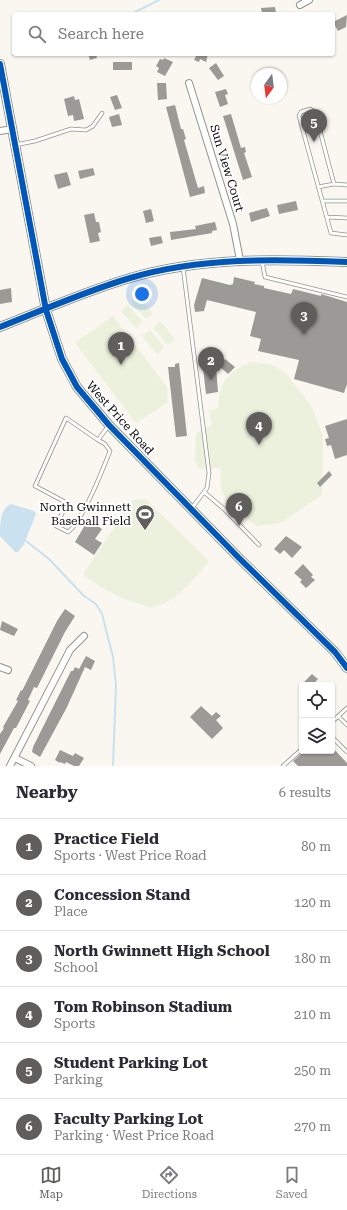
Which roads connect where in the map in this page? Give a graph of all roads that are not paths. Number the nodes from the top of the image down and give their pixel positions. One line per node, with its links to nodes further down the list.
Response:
1 (309, 0): 2 (street)
2 (300, 5)
3 (0, 64): 6 (street, West Price Road)
4 (189, 83): 18 (street, Sun View Court)
5 (102, 113): 8 (lane)
6 (12, 129): 7 (street); 8 (street, West Price Road)
7 (0, 131)
8 (16, 145): 22 (street, West Price Road)
9 (334, 184): 10 (lane); 11 (lane); 11 (lane)
10 (347, 185)
11 (318, 186): 12 (lane)
12 (322, 201): 13 (lane); 14 (lane)
13 (347, 201)
14 (327, 217): 15 (lane); 16 (lane)
15 (347, 218)
16 (347, 235)
17 (262, 259): 18 (street); 19 (street); 21 (lane)
18 (240, 260): 20 (street)
19 (347, 262)
20 (183, 267): 22 (street); 26 (lane)
21 (347, 297)
22 (46, 310): 23 (street); 24 (street, West Price Road)
23 (0, 327)
24 (108, 425): 25 (lane); 27 (street, West Price Road)
25 (98, 440): 25 (lane)
26 (204, 492): 27 (lane); 28 (lane)
27 (191, 509): 31 (street, West Price Road)
28 (259, 545)
29 (84, 636): 40 (street)
30 (0, 667): 32 (street)
31 (347, 668)
32 (8, 670)
33 (347, 708): 34 (lane)
34 (338, 716): 35 (lane); 36 (lane)
35 (335, 719)
36 (347, 725)
37 (335, 740): 39 (lane)
38 (299, 752): 43 (lane)
39 (347, 752)
40 (15, 758): 41 (street); 42 (street)
41 (10, 766)
42 (31, 766)
43 (284, 766)

